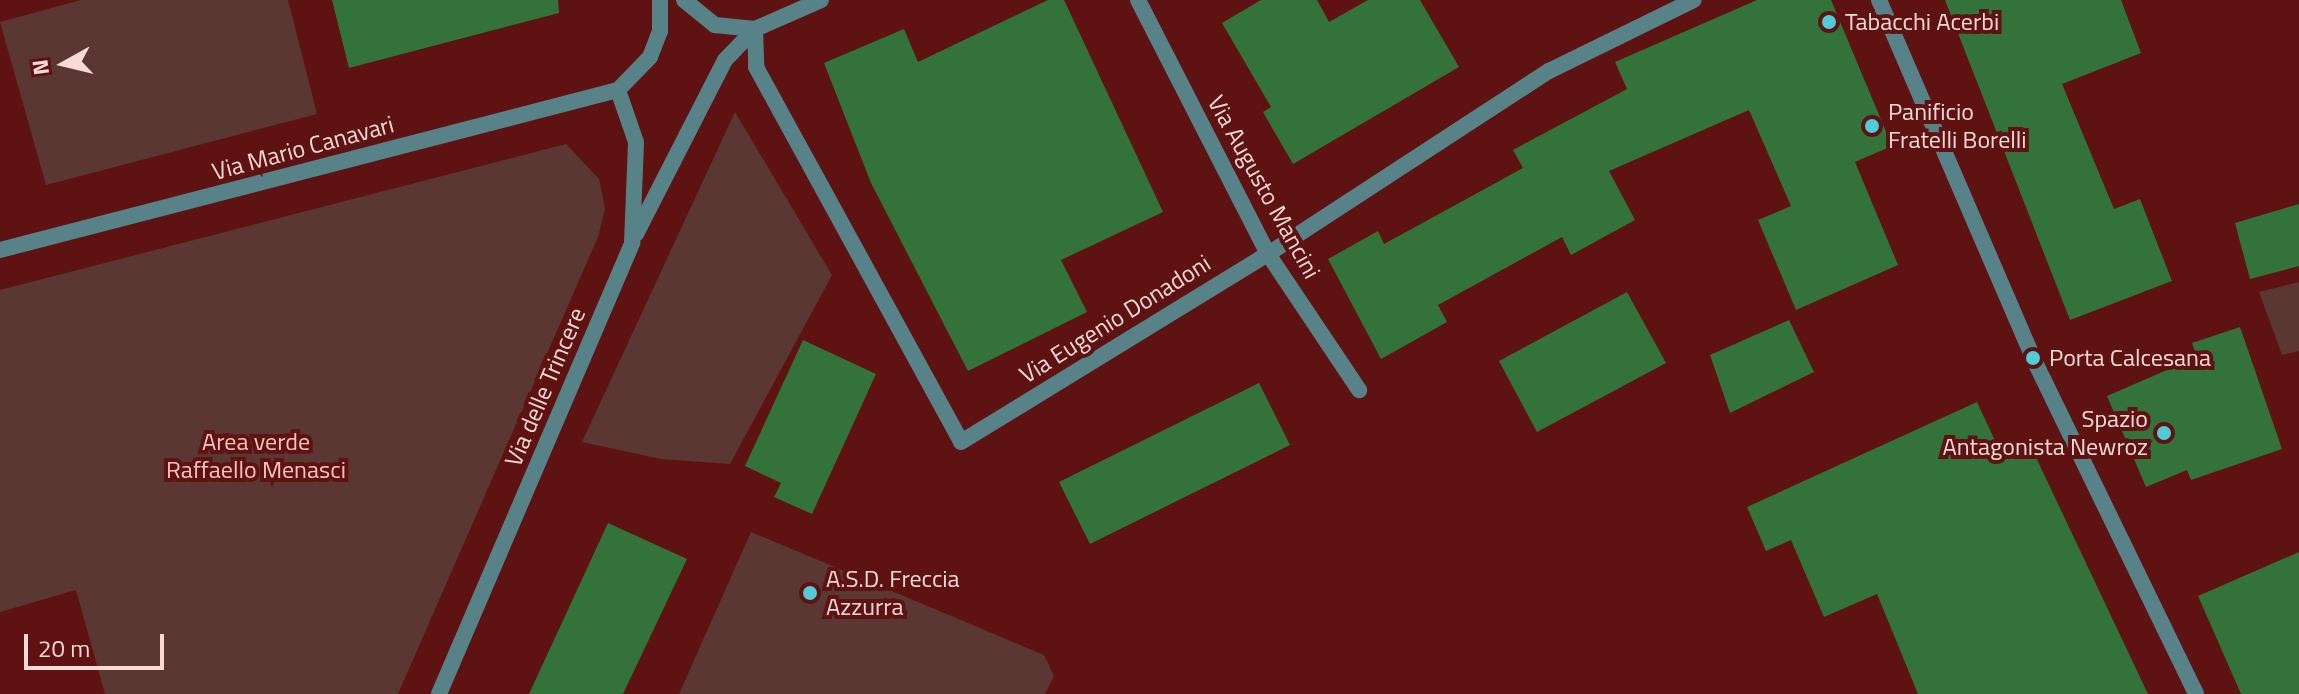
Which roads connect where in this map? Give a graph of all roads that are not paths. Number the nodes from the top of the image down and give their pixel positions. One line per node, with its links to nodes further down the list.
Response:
1 (660, 0): 8 (street)
2 (684, 0): 7 (street)
3 (821, 0): 7 (street)
4 (1138, 0): 11 (street, Via Augusto Mancini)
5 (1694, 0): 11 (street, Via Eugenio Donadoni)
6 (1879, 0): 14 (street)
7 (755, 29): 9 (street); 11 (street, Via Eugenio Donadoni)
8 (618, 90): 9 (street, Via delle Trincere); 10 (street, Via Mario Canavari)
9 (632, 243): 13 (street, Via delle Trincere)
10 (0, 250)
11 (1268, 254): 12 (street, Via Augusto Mancini)
12 (1359, 390)
13 (439, 694)
14 (2196, 694)

